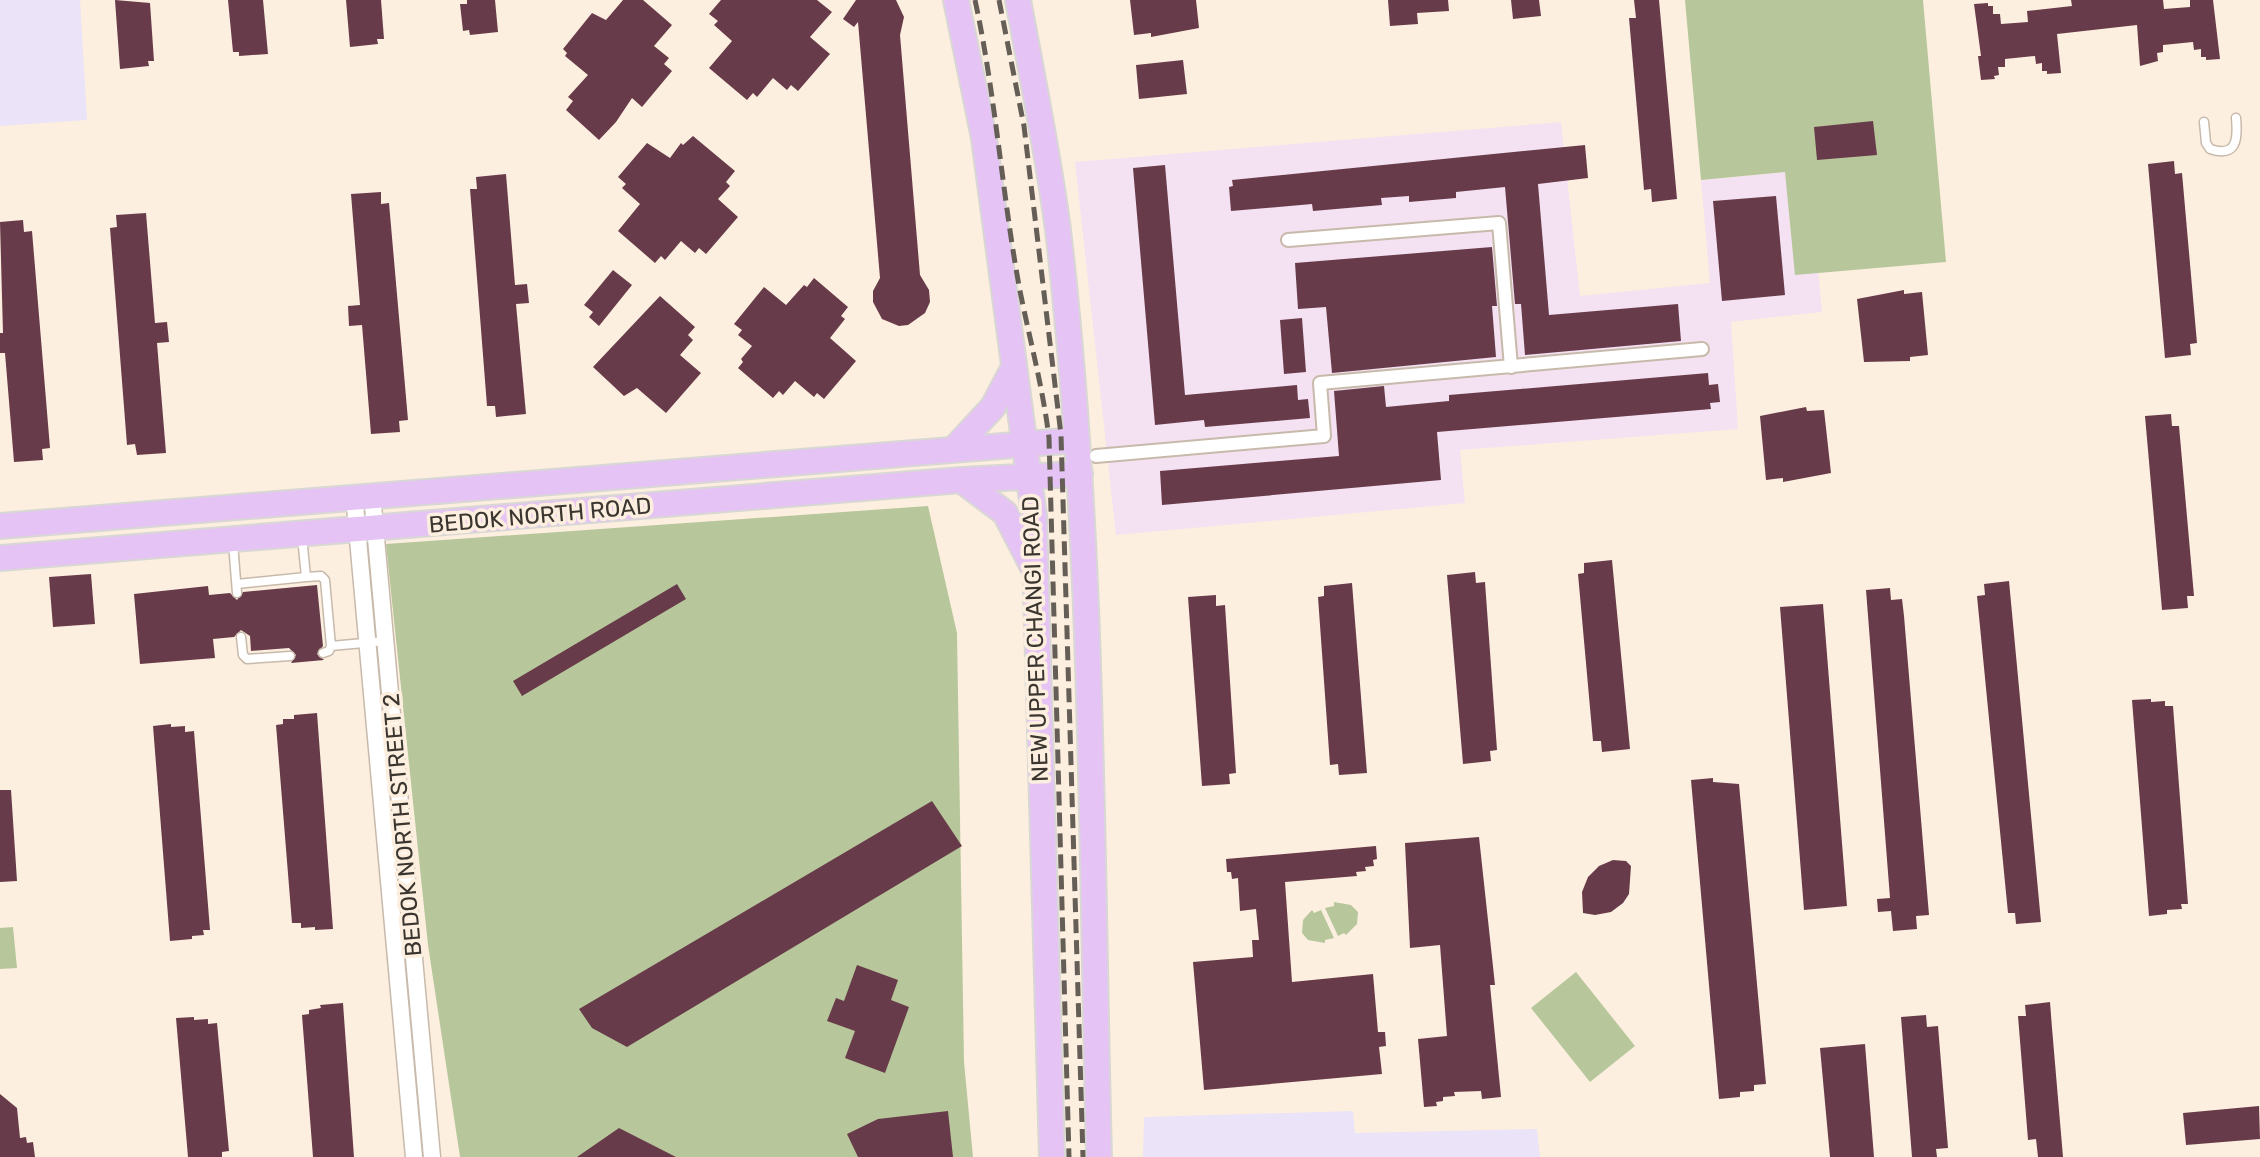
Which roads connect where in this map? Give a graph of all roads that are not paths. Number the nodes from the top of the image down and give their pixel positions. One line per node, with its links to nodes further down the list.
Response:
1 (956, 0): 7 (main road, NEW UPPER CHANGI ROAD)
2 (1018, 0): 10 (main road)
3 (2236, 118): 4 (lane)
4 (2204, 122)
5 (1288, 240): 8 (street)
6 (1702, 349): 8 (street)
7 (1015, 367): 9 (main road, NEW UPPER CHANGI ROAD); 11 (main road)
8 (1511, 367): 10 (street)
9 (1024, 444): 10 (main road, BEDOK NORTH ROAD); 11 (main road, BEDOK NORTH ROAD); 13 (main road, NEW UPPER CHANGI ROAD)
10 (1087, 448): 12 (main road)
11 (954, 449): 15 (main road, BEDOK NORTH ROAD)
12 (1080, 474): 13 (main road, BEDOK NORTH ROAD); 32 (main road)
13 (1029, 478): 14 (main road, BEDOK NORTH ROAD); 22 (main road, NEW UPPER CHANGI ROAD)
14 (961, 480): 17 (main road, BEDOK NORTH ROAD); 22 (main road)
15 (363, 495): 16 (main road, BEDOK NORTH ROAD); 17 (street, BEDOK NORTH STREET 2)
16 (0, 526)
17 (366, 529): 18 (main road, BEDOK NORTH ROAD); 24 (street, BEDOK NORTH STREET 2); 25 (street, BEDOK NORTH STREET 2)
18 (302, 534): 19 (main road, BEDOK NORTH ROAD); 21 (lane)
19 (233, 541): 20 (main road, BEDOK NORTH ROAD); 21 (lane)
20 (0, 558)
21 (306, 577): 26 (lane)
22 (1038, 580): 31 (main road, NEW UPPER CHANGI ROAD)
23 (241, 637): 28 (lane)
24 (386, 641): 25 (lane); 30 (street, BEDOK NORTH STREET 2)
25 (368, 642): 26 (lane); 29 (street, BEDOK NORTH STREET 2)
26 (331, 646): 27 (lane)
27 (323, 653)
28 (290, 656)
29 (414, 1157)
30 (432, 1157)
31 (1052, 1157)
32 (1099, 1157)

